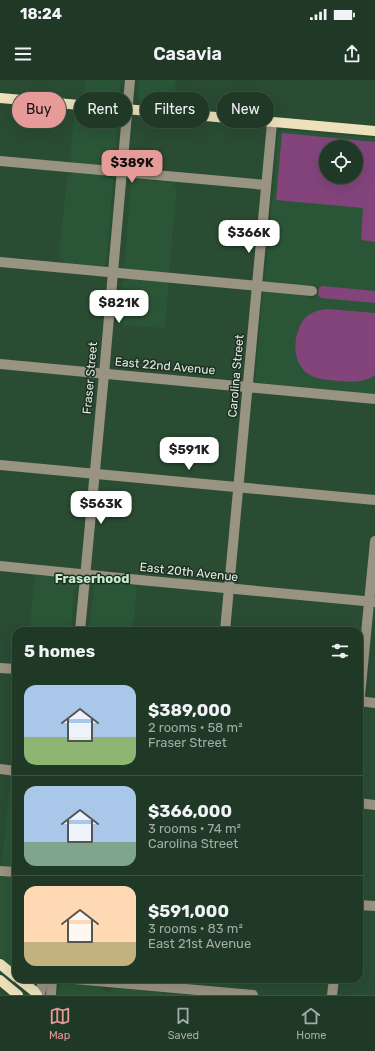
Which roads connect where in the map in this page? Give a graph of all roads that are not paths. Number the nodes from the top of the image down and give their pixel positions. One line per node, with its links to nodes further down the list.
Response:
1 (130, 80): 2 (street, Fraser Street)
2 (129, 92)
3 (0, 98): 4 (main road)
4 (74, 105)
5 (132, 110): 6 (main road)
6 (217, 117)
7 (274, 122): 10 (main road)
8 (126, 128): 12 (street, Fraser Street)
9 (271, 128): 13 (street, Carolina Street)
10 (375, 131)
11 (0, 161): 12 (street)
12 (122, 172): 13 (street); 15 (street, Fraser Street)
13 (266, 185): 16 (street, Carolina Street)
14 (0, 262): 15 (street)
15 (113, 273): 16 (street); 19 (street, Fraser Street)
16 (257, 286): 17 (street); 20 (street, Carolina Street)
17 (312, 291)
18 (0, 364): 19 (street, East 22nd Avenue)
19 (104, 374): 20 (street, East 22nd Avenue); 23 (street, Fraser Street)
20 (248, 386): 21 (street, East 22nd Avenue); 24 (street, Carolina Street)
21 (375, 399)
22 (0, 465): 23 (street)
23 (95, 474): 24 (street); 28 (street, Fraser Street)
24 (238, 487): 25 (street); 29 (street, Carolina Street)
25 (375, 500)
26 (375, 541): 30 (street)
27 (0, 566): 28 (street, East 20th Avenue)
28 (85, 574): 29 (street, East 20th Avenue); 31 (street, Fraser Street)
29 (228, 588): 30 (street, East 20th Avenue); 32 (street, Carolina Street)
30 (372, 601): 35 (street)
31 (80, 627)
32 (225, 627)
33 (0, 668): 34 (street)
34 (12, 669)
35 (363, 670)
36 (363, 702): 37 (street)
37 (375, 703)
38 (0, 769): 39 (street)
39 (12, 770)
40 (363, 804): 41 (street)
41 (375, 805)
42 (0, 871): 43 (street)
43 (12, 872)
44 (363, 905): 45 (street)
45 (375, 906)
46 (0, 964): 47 (main road)
47 (12, 972)
48 (0, 980): 55 (main road)
49 (26, 983): 56 (main road)
50 (42, 983): 57 (street)
51 (52, 983): 58 (street)
52 (110, 983): 54 (street)
53 (334, 983): 60 (street)
54 (191, 992): 59 (street)
55 (18, 995)
56 (37, 995)
57 (40, 995)
58 (50, 995)
59 (253, 995)
60 (332, 995)

